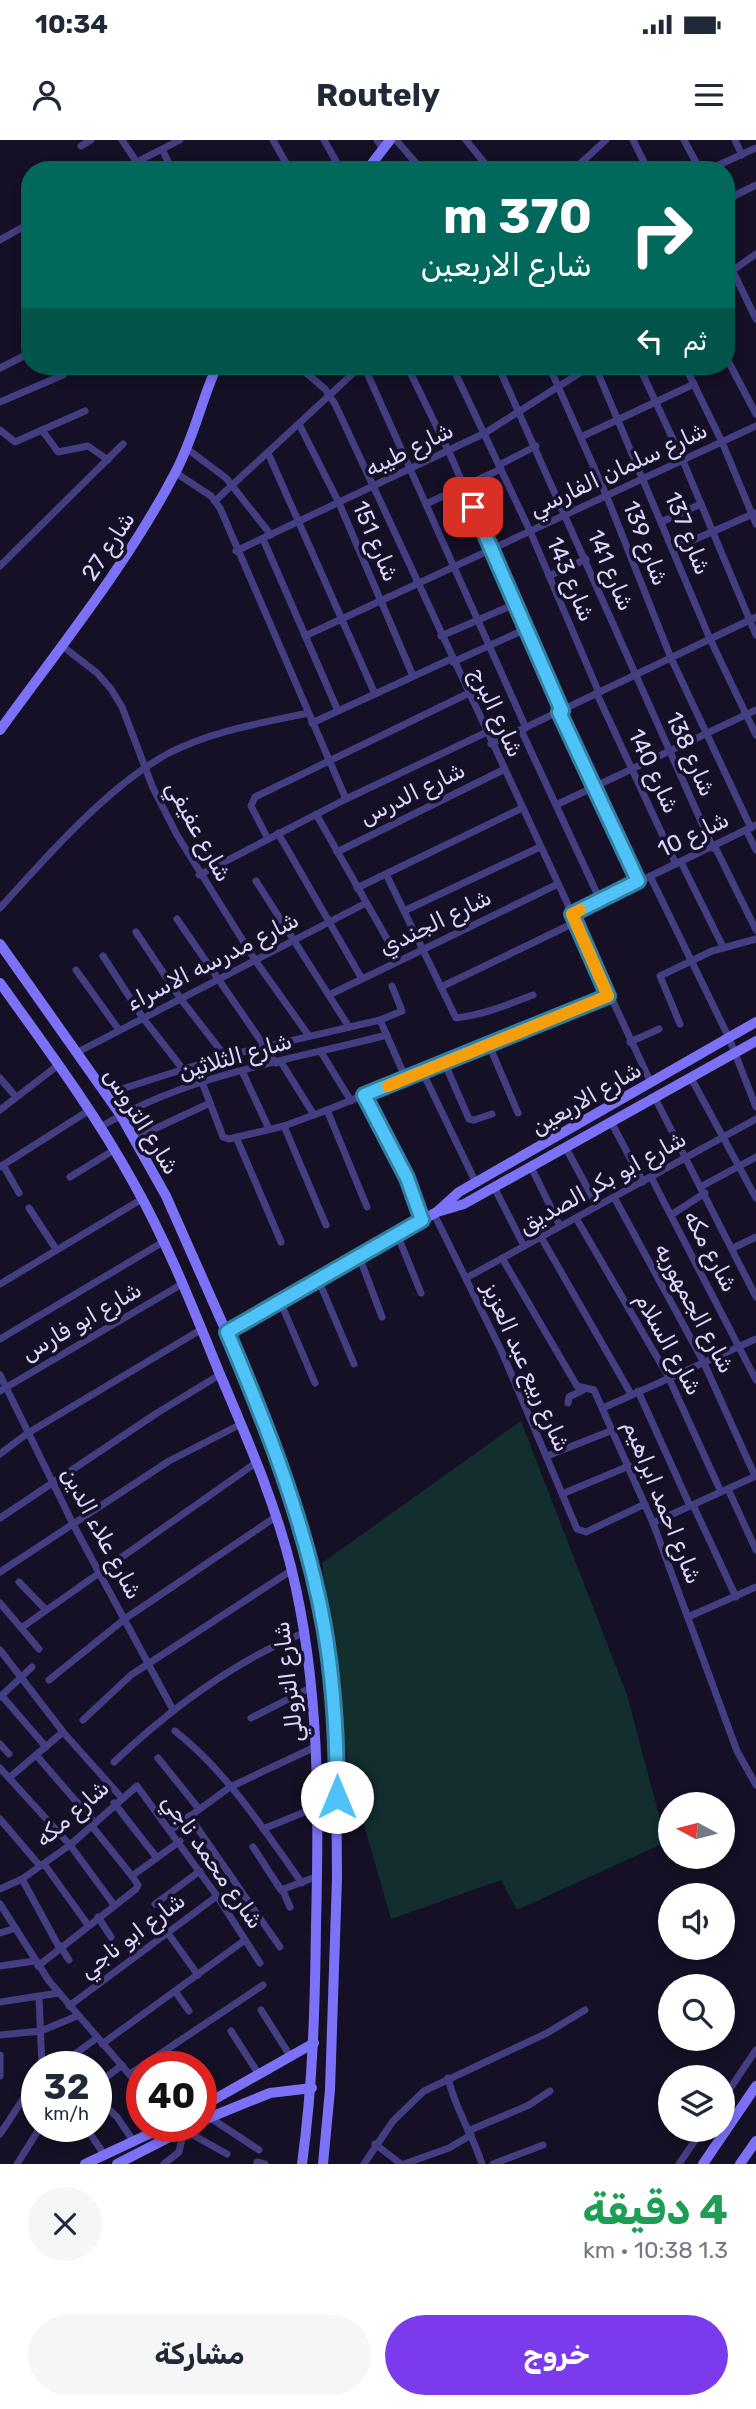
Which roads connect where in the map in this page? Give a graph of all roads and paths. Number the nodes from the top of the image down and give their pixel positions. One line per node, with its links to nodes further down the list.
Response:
1 (91, 140): 14 (street)
2 (122, 140): 18 (street)
3 (180, 140): 16 (street)
4 (273, 140): 20 (street)
5 (324, 140): 21 (street)
6 (390, 140): 13 (street)
7 (396, 140): 23 (street)
8 (466, 140): 24 (street)
9 (606, 140): 25 (street)
10 (633, 140): 26 (street)
11 (684, 140): 27 (street)
12 (735, 140): 17 (street)
13 (380, 145): 22 (street)
14 (81, 146)
15 (756, 148): 17 (street)
16 (163, 151): 18 (street); 19 (street)
17 (742, 155): 28 (street)
18 (136, 161)
19 (168, 161)
20 (285, 161)
21 (336, 161)
22 (371, 161)
23 (414, 161)
24 (484, 161)
25 (583, 161)
26 (644, 161)
27 (695, 161)
28 (728, 161)
29 (756, 185): 30 (street)
30 (735, 196)
31 (21, 228): 32 (street)
32 (0, 240)
33 (756, 254): 34 (street)
34 (735, 269)
35 (735, 283): 36 (street)
36 (756, 319)
37 (21, 358): 38 (street)
38 (0, 368)
39 (735, 374): 60 (street)
40 (63, 375): 56 (street)
41 (214, 375): 71 (street, شارع 27)
42 (308, 375): 55 (street, شارع البرج)
43 (352, 375): 55 (street)
44 (366, 375): 77 (street)
45 (411, 375): 72 (street)
46 (456, 375): 66 (street, شارع 143)
47 (502, 375): 59 (street, شارع 141)
48 (553, 375): 54 (street, شارع 139)
49 (578, 375): 54 (street, شارع طيبه)
50 (597, 375): 61 (street, شارع 137)
51 (643, 375): 57 (street)
52 (690, 375): 53 (street)
53 (694, 384): 57 (street); 68 (street)
54 (558, 387): 59 (street, شارع طيبه); 67 (street, شارع 139)
55 (330, 395): 62 (street); 81 (street, شارع البرج)
56 (0, 402)
57 (656, 402): 61 (street); 75 (street)
58 (85, 411): 65 (street)
59 (521, 412): 66 (street, شارع طيبه); 70 (street, شارع 141)
60 (756, 414)
61 (619, 420): 67 (street); 79 (street, شارع 137)
62 (299, 424): 73 (street); 85 (street, شارع 151)
63 (756, 426): 68 (street, شارع سلمان الفارسي)
64 (1, 428): 65 (street)
65 (42, 430): 74 (street)
66 (485, 433): 72 (street, شارع طيبه); 76 (street, شارع 143)
67 (581, 437): 83 (street, شارع 139)
68 (722, 442): 75 (street, شارع سلمان الفارسي); 88 (street)
69 (123, 444): 74 (street)
70 (536, 446): 76 (street); 89 (street, شارع 141)
71 (186, 448): 78 (street, شارع 27); 80 (street)
72 (449, 452): 77 (street, شارع طيبه); 82 (street)
73 (268, 453): 80 (street); 90 (street)
74 (108, 460): 101 (street)
75 (683, 461): 79 (street, شارع سلمان الفارسي); 86 (street)
76 (500, 467): 82 (street); 93 (street, شارع 143)
77 (410, 470): 81 (street, شارع طيبه); 87 (street)
78 (176, 473): 84 (street); 115 (street, شارع 27)
79 (645, 479): 83 (street, شارع سلمان الفارسي); 91 (street, شارع 137)
80 (233, 484): 84 (street); 95 (street)
81 (375, 486): 85 (street, شارع طيبه); 104 (street, شارع البرج)
82 (464, 486): 87 (street); 97 (street)
83 (607, 497): 89 (street, شارع سلمان الفارسي); 117 (street, شارع 139)
84 (215, 501): 99 (street)
85 (339, 503): 90 (street, شارع طيبه); 105 (street, شارع 151)
86 (701, 504): 91 (street); 94 (street)
87 (426, 505): 102 (street)
88 (754, 513): 92 (street); 94 (street)
89 (567, 515): 93 (street, شارع سلمان الفارسي); 100 (street, شارع 141)
90 (301, 521): 95 (street, شارع طيبه); 108 (street)
91 (662, 522): 98 (street, شارع 137)
92 (756, 524)
93 (530, 531): 97 (street, شارع سلمان الفارسي); 103 (street, شارع 143)
94 (712, 532): 98 (street); 107 (street)
95 (271, 535): 96 (street, شارع طيبه)
96 (263, 539): 99 (street, شارع طيبه); 112 (street)
97 (491, 548): 102 (street, شارع سلمان الفارسي); 106 (street)
98 (673, 549): 114 (street, شارع 137)
99 (236, 551): 127 (street)
100 (586, 559): 103 (street); 120 (street, شارع 141)
101 (0, 566)
102 (454, 566): 104 (street, شارع سلمان الفارسي); 109 (street)
103 (549, 576): 123 (street, شارع 143)
104 (417, 584): 105 (street, شارع سلمان الفارسي); 113 (street, شارع البرج)
105 (381, 601): 108 (street, شارع سلمان الفارسي); 119 (street, شارع 151)
106 (515, 604): 109 (street); 110 (street)
107 (752, 618): 111 (street); 114 (street)
108 (343, 619): 112 (street, شارع سلمان الفارسي); 121 (street)
109 (478, 620): 113 (street); 116 (street)
110 (526, 629): 116 (street); 126 (street)
111 (756, 635)
112 (305, 636): 125 (street)
113 (441, 636): 118 (street, شارع البرج)
114 (710, 639): 117 (street); 128 (street, شارع 137)
115 (61, 645): 131 (street, شارع 27); 138 (street, شارع عفيفي)
116 (489, 645): 118 (street); 130 (street)
117 (671, 658): 120 (street); 132 (street, شارع 139)
118 (452, 660): 119 (street); 122 (street, شارع البرج)
119 (413, 676): 121 (street)
120 (634, 676): 123 (street); 136 (street, شارع 138)
121 (375, 694): 125 (street)
122 (467, 694): 133 (street, شارع البرج); 137 (street)
123 (598, 694): 126 (street); 140 (street, شارع 140)
124 (756, 710): 128 (street)
125 (338, 711): 129 (street)
126 (561, 711): 130 (street); 141 (street)
127 (307, 713): 129 (street); 138 (street)
128 (747, 715): 132 (street); 134 (street, شارع 137)
129 (312, 723): 137 (street)
130 (524, 729): 135 (street); 143 (street)
131 (0, 730)
132 (708, 732): 136 (street); 146 (street, شارع 139)
133 (485, 733): 135 (street, شارع البرج); 142 (street)
134 (756, 735)
135 (491, 744): 139 (street, شارع البرج)
136 (669, 751): 140 (street); 150 (street, شارع 138)
137 (329, 760): 142 (street); 148 (street)
138 (145, 769): 154 (street, شارع عفيفي); 163 (street)
139 (503, 769): 144 (street, شارع البرج); 152 (street, شارع الدرس)
140 (632, 769): 141 (street); 153 (street, شارع 140)
141 (594, 787): 143 (street); 158 (street)
142 (346, 799): 145 (street)
143 (556, 805): 161 (street)
144 (522, 808): 149 (street, شارع البرج); 155 (street)
145 (316, 814): 147 (street); 152 (street)
146 (751, 828): 150 (street, شارع 10); 151 (street, شارع 139)
147 (278, 833): 148 (street); 167 (street)
148 (268, 839): 154 (street)
149 (540, 847): 159 (street, شارع البرج); 164 (street)
150 (714, 847): 153 (street, شارع 10); 168 (street, شارع 138)
151 (756, 850)
152 (337, 852): 160 (street)
153 (679, 863): 156 (street, شارع 10); 173 (street, شارع 140)
154 (199, 874): 176 (street, شارع عفيفي)
155 (386, 874): 160 (street); 164 (street)
156 (650, 876): 158 (street, شارع 10); 178 (street)
157 (256, 881): 171 (street)
158 (638, 881): 161 (street, شارع 10)
159 (558, 884): 165 (street, شارع البرج); 174 (street, شارع الجندي)
160 (357, 888): 162 (street)
161 (600, 900): 165 (street, شارع 10)
162 (366, 903): 167 (street, شارع مدرسه الاسراء); 177 (street)
163 (0, 908)
164 (404, 911): 174 (street)
165 (574, 918): 183 (street, شارع 10); 187 (street, شارع البرج)
166 (177, 919): 180 (street)
167 (330, 923): 171 (street, شارع مدرسه الاسراء); 181 (street)
168 (756, 930)
169 (136, 932): 188 (street)
170 (756, 939): 173 (street)
171 (293, 941): 176 (street, شارع مدرسه الاسراء); 185 (street)
172 (0, 944): 205 (street, شارع التروس)
173 (723, 947): 178 (street)
174 (422, 948): 177 (street, شارع الجندي); 183 (street)
175 (103, 956): 189 (street)
176 (255, 960): 180 (street, شارع مدرسه الاسراء); 197 (street, شارع عفيفي)
177 (399, 960): 181 (street, شارع الجندي)
178 (691, 960): 192 (street); 198 (street)
179 (76, 970): 195 (street)
180 (218, 979): 188 (street, شارع مدرسه الاسراء); 202 (street)
181 (362, 979): 185 (street, شارع الجندي)
182 (392, 986): 190 (street)
183 (441, 987): 186 (street)
184 (2, 989): 209 (street, شارع التروس)
185 (330, 995): 193 (street)
186 (533, 995)
187 (608, 996): 200 (street, شارع البرج); 201 (street)
188 (180, 998): 189 (street, شارع مدرسه الاسراء); 206 (street)
189 (143, 1018): 195 (street, شارع مدرسه الاسراء); 210 (street)
190 (380, 1020): 193 (street, شارع الثلاثين); 196 (street)
191 (756, 1022): 198 (street, شارع الاربعين)
192 (680, 1024)
193 (349, 1027): 197 (street, شارع الثلاثين)
194 (659, 1029): 200 (street)
195 (119, 1030): 205 (street, شارع مدرسه الاسراء)
196 (387, 1035): 203 (street, شارع الثلاثين); 215 (street)
197 (310, 1036): 202 (street, شارع الثلاثين)
198 (729, 1038): 204 (street); 217 (street, شارع الاربعين)
199 (756, 1041): 204 (street, شارع الاربعين)
200 (630, 1042): 217 (street, شارع البرج)
201 (489, 1045): 208 (street); 228 (street)
202 (264, 1046): 206 (street, شارع الثلاثين); 207 (street)
203 (321, 1052): 207 (street, شارع الثلاثين); 222 (street)
204 (734, 1052): 213 (street, شارع الاربعين); 224 (street)
205 (76, 1053): 218 (street, شارع التروس)
206 (225, 1056): 210 (street, شارع الثلاثين)
207 (279, 1062): 211 (street, شارع الثلاثين); 231 (street)
208 (445, 1064): 212 (street); 230 (street)
209 (57, 1066): 220 (street); 227 (street, شارع التروس)
210 (182, 1068): 218 (street, شارع الثلاثين)
211 (242, 1071): 216 (street, شارع الثلاثين); 236 (street)
212 (423, 1073): 215 (street); 250 (street)
213 (691, 1077): 221 (street, شارع الاربعين); 237 (street)
214 (0, 1078): 220 (street)
215 (406, 1079): 219 (street)
216 (202, 1082): 223 (street); 229 (street, شارع الثلاثين)
217 (651, 1083): 250 (street, شارع الاربعين)
218 (106, 1094): 229 (street, شارع التروس)
219 (364, 1095): 222 (street); 263 (street)
220 (16, 1097): 225 (street)
221 (654, 1098): 233 (street, شارع الاربعين); 242 (street)
222 (351, 1101): 226 (street)
223 (210, 1103): 238 (street); 239 (street)
224 (756, 1107)
225 (0, 1110)
226 (327, 1110): 231 (street); 258 (street)
227 (88, 1111): 235 (street, شارع التروس); 244 (street)
228 (517, 1113)
229 (120, 1114): 235 (street, شارع الثلاثين); 238 (street, شارع التروس)
230 (492, 1114)
231 (314, 1115): 234 (street)
232 (756, 1119): 237 (street, شارع ابو بكر الصديق)
233 (611, 1122): 240 (street, شارع الاربعين); 249 (street)
234 (284, 1126): 236 (street); 264 (street)
235 (99, 1128): 241 (street, شارع التروس)
236 (269, 1129): 239 (street)
237 (724, 1137): 242 (street, شارع ابو بكر الصديق); 245 (street)
238 (135, 1138): 285 (street, شارع التروس)
239 (233, 1138): 270 (street)
240 (566, 1147): 246 (street, شارع الاربعين); 257 (street)
241 (114, 1150): 247 (street); 256 (street, شارع التروس)
242 (686, 1157): 248 (street, شارع ابو بكر الصديق); 252 (street)
243 (756, 1157): 245 (street)
244 (1, 1166): 253 (street)
245 (740, 1166): 252 (street); 255 (street)
246 (531, 1167): 251 (street, شارع الاربعين); 265 (street)
247 (70, 1177)
248 (651, 1177): 249 (street, شارع ابو بكر الصديق); 261 (street, شارع مكه)
249 (643, 1182): 254 (street, شارع ابو بكر الصديق)
250 (476, 1183): 260 (street, شارع الاربعين)
251 (494, 1187): 260 (street, شارع الاربعين); 271 (street)
252 (703, 1190): 261 (street); 272 (street)
253 (19, 1193)
254 (614, 1197): 257 (street, شارع ابو بكر الصديق); 289 (street, شارع الجمهوريه)
255 (756, 1198)
256 (142, 1199): 269 (street, شارع التروس); 273 (street)
257 (597, 1206): 262 (street, شارع ابو بكر الصديق)
258 (367, 1207)
259 (29, 1208): 273 (street)
260 (436, 1213): 263 (street, شارع الاربعين); 276 (street, شارع ربيع عبد العزيز)
261 (671, 1215): 288 (street, شارع مكه)
262 (576, 1218): 265 (street, شارع ابو بكر الصديق); 293 (street, شارع السلام)
263 (422, 1220): 266 (street, شارع الاربعين)
264 (326, 1225)
265 (560, 1226): 267 (street, شارع ابو بكر الصديق)
266 (397, 1234): 274 (street, شارع الاربعين); 280 (street)
267 (541, 1237): 271 (street, شارع ابو بكر الصديق); 298 (street)
268 (756, 1237): 272 (street)
269 (163, 1242): 279 (street, شارع التروس); 286 (street)
270 (281, 1242)
271 (524, 1246): 275 (street, شارع ابو بكر الصديق)
272 (733, 1248): 281 (street)
273 (56, 1250): 278 (street)
274 (359, 1256): 277 (street, شارع الاربعين); 283 (street)
275 (502, 1258): 276 (street, شارع ابو بكر الصديق); 297 (street, شارع احمد ابراهيم)
276 (466, 1278): 305 (street, شارع ربيع عبد العزيز)
277 (318, 1279): 282 (street, شارع الاربعين); 290 (street)
278 (0, 1284)
279 (182, 1284): 284 (street, شارع التروس); 296 (street, شارع ابو فارس)
280 (421, 1293)
281 (756, 1297)
282 (280, 1301): 285 (street, شارع الاربعين); 295 (street)
283 (382, 1317)
284 (202, 1329): 291 (street, شارع التروللي); 303 (street)
285 (227, 1332): 310 (street, شارع التروللي)
286 (0, 1339)
287 (756, 1339): 288 (street)
288 (740, 1346): 289 (street); 294 (street, شارع مكه)
289 (703, 1361): 293 (street); 308 (street, شارع الجمهوريه)
290 (354, 1364)
291 (220, 1374): 301 (street, شارع التروللي); 309 (street)
292 (0, 1375): 296 (street, شارع علاء الدين)
293 (668, 1376): 298 (street); 311 (street, شارع السلام)
294 (756, 1380)
295 (315, 1384)
296 (3, 1389): 303 (street, شارع علاء الدين)
297 (583, 1390): 299 (street); 300 (street, شارع احمد ابراهيم)
298 (634, 1393): 300 (street); 315 (street)
299 (568, 1403)
300 (603, 1408): 302 (street, شارع احمد ابراهيم)
301 (241, 1424): 306 (street, شارع التروللي); 319 (street)
302 (613, 1430): 305 (street); 307 (street, شارع احمد ابراهيم)
303 (28, 1433): 304 (street); 309 (street, شارع علاء الدين)
304 (0, 1454)
305 (547, 1457): 312 (street, شارع ربيع عبد العزيز)
306 (257, 1462): 313 (street, شارع التروللي); 323 (street)
307 (629, 1466): 312 (street); 314 (street, شارع احمد ابراهيم)
308 (756, 1476): 311 (street)
309 (52, 1483): 317 (street); 319 (street, شارع علاء الدين)
310 (286, 1488): 313 (street); 452 (street, شارع التروللي)
311 (725, 1490): 315 (street); 320 (street, شارع السلام)
312 (562, 1494): 314 (street, شارع ربيع عبد العزيز)
313 (270, 1496): 316 (street, شارع التروللي)
314 (645, 1504): 318 (street, شارع احمد ابراهيم)
315 (692, 1505): 318 (street); 326 (street)
316 (277, 1516): 321 (street, شارع التروللي); 330 (street)
317 (0, 1518)
318 (653, 1523): 329 (street, شارع احمد ابراهيم)
319 (74, 1526): 322 (street); 323 (street, شارع علاء الدين)
320 (756, 1550)
321 (292, 1570): 332 (street, شارع التروللي); 335 (street)
322 (0, 1572)
323 (100, 1572): 328 (street); 330 (street, شارع علاء الدين)
324 (19, 1581): 328 (street)
325 (756, 1587): 326 (street)
326 (736, 1597): 329 (street)
327 (0, 1603): 331 (street)
328 (46, 1610): 331 (street)
329 (688, 1617): 355 (street, شارع احمد ابراهيم)
330 (126, 1618): 335 (street, شارع علاء الدين); 338 (street)
331 (21, 1628): 333 (street)
332 (303, 1633): 339 (street, شارع التروللي); 341 (street)
333 (39, 1649)
334 (0, 1650): 337 (street)
335 (150, 1664): 341 (street, شارع علاء الدين); 343 (street)
336 (32, 1667): 337 (street)
337 (21, 1676): 340 (street); 345 (street)
338 (49, 1680)
339 (310, 1688): 342 (street); 348 (street, شارع التروللي)
340 (1, 1696): 347 (street)
341 (172, 1708): 352 (street)
342 (250, 1718)
343 (83, 1720)
344 (175, 1731): 357 (street)
345 (63, 1732): 347 (street); 358 (street)
346 (0, 1744): 349 (street)
347 (46, 1747): 350 (street)
348 (315, 1747): 357 (street); 360 (street, شارع التروللي)
349 (9, 1754)
350 (36, 1755): 354 (street); 364 (street)
351 (158, 1758): 361 (street)
352 (114, 1762)
353 (0, 1768): 354 (street)
354 (9, 1778): 368 (street)
355 (756, 1785)
356 (132, 1787): 358 (street, شارع مكه); 366 (street, شارع محمد ناجي)
357 (230, 1787): 361 (street); 365 (street)
358 (121, 1797): 359 (street, شارع مكه)
359 (114, 1803): 364 (street, شارع مكه); 370 (street)
360 (317, 1807): 365 (street); 374 (street, شارع التروللي)
361 (199, 1808): 362 (street)
362 (190, 1816): 366 (street); 392 (street)
363 (0, 1819): 371 (street)
364 (93, 1824): 368 (street, شارع مكه); 373 (street)
365 (263, 1829): 376 (street)
366 (171, 1830): 367 (street, شارع محمد ناجي)
367 (180, 1842): 370 (street); 372 (street, شارع محمد ناجي)
368 (70, 1845): 371 (street, شارع مكه); 382 (street)
369 (253, 1847): 378 (street)
370 (157, 1858): 373 (street)
371 (42, 1865): 375 (street, شارع مكه); 385 (street)
372 (200, 1871): 379 (street, شارع محمد ناجي); 381 (street)
373 (132, 1876): 382 (street)
374 (318, 1876): 376 (street); 412 (street, شارع التروللي)
375 (22, 1879): 377 (street, شارع مكه); 391 (street)
376 (302, 1882): 378 (street)
377 (0, 1889)
378 (283, 1891): 383 (street)
379 (217, 1896): 387 (street, شارع ابو ناجي); 390 (street, شارع محمد ناجي)
380 (0, 1904): 386 (street)
381 (155, 1904)
382 (114, 1905): 384 (street)
383 (290, 1907)
384 (98, 1917): 385 (street); 389 (street)
385 (88, 1925): 391 (street)
386 (13, 1929): 388 (street); 395 (street)
387 (167, 1932): 397 (street); 403 (street, شارع ابو ناجي)
388 (0, 1933)
389 (111, 1937)
390 (245, 1940): 394 (street, شارع محمد ناجي); 397 (street)
391 (59, 1947): 393 (street); 395 (street)
392 (280, 1947)
393 (69, 1960)
394 (260, 1963)
395 (36, 1964): 396 (street); 400 (street)
396 (0, 1966)
397 (198, 1975): 399 (street)
398 (262, 1985): 416 (street)
399 (175, 1991): 406 (street); 411 (street)
400 (59, 1993): 401 (street); 403 (street)
401 (39, 1997): 402 (street); 408 (street)
402 (0, 2002)
403 (69, 2006): 407 (street)
404 (261, 2010): 417 (street)
405 (585, 2010): 424 (street)
406 (189, 2011)
407 (77, 2016): 408 (street); 411 (street)
408 (41, 2031): 410 (street); 414 (street)
409 (231, 2031): 422 (street)
410 (0, 2035)
411 (100, 2041): 415 (street); 419 (street)
412 (314, 2043): 417 (street); 427 (street, شارع التروللي)
413 (756, 2050): 425 (street)
414 (42, 2051)
415 (82, 2051)
416 (164, 2051)
417 (289, 2054): 422 (street)
418 (0, 2055): 423 (street)
419 (122, 2065): 420 (street); 421 (street)
420 (126, 2070)
421 (112, 2073)
422 (258, 2073): 429 (street)
423 (0, 2076)
424 (448, 2078): 435 (street); 445 (street)
425 (735, 2081)
426 (756, 2086): 463 (street)
427 (312, 2088): 432 (street); 457 (street, شارع التروللي)
428 (550, 2091): 435 (street)
429 (217, 2096)
430 (21, 2105): 436 (street)
431 (112, 2112): 434 (street)
432 (217, 2114)
433 (217, 2126): 447 (street)
434 (126, 2130)
435 (470, 2133): 459 (street); 460 (street)
436 (0, 2134)
437 (756, 2141): 449 (street)
438 (31, 2142): 453 (street)
439 (96, 2142): 450 (street)
440 (134, 2142): 450 (street)
441 (150, 2142): 455 (street)
442 (183, 2142): 456 (street)
443 (209, 2142): 448 (street)
444 (694, 2142): 462 (street)
445 (375, 2144): 458 (street); 459 (street)
446 (543, 2145): 461 (street)
447 (259, 2150)
448 (227, 2154)
449 (747, 2154): 451 (street); 464 (street)
450 (105, 2156): 454 (street)
451 (756, 2161)
452 (324, 2163)
453 (17, 2164)
454 (85, 2164)
455 (117, 2164)
456 (164, 2164)
457 (302, 2164)
458 (364, 2164)
459 (402, 2164)
460 (482, 2164)
461 (492, 2164)
462 (679, 2164)
463 (703, 2164)
464 (740, 2164)

